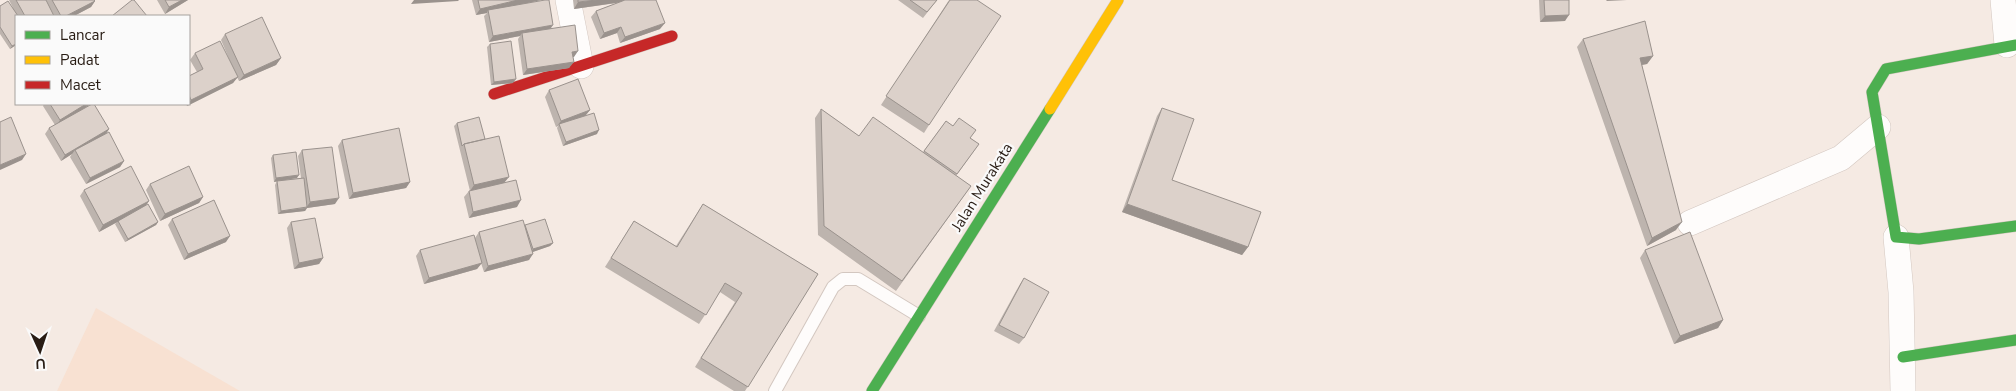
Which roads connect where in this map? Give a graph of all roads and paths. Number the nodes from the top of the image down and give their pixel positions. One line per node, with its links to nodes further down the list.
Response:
1 (568, 0): 6 (street)
2 (1118, 0): 12 (street, Jalan Murakata)
3 (2003, 0): 5 (street)
4 (672, 36): 6 (street)
5 (2012, 45): 8 (street)
6 (581, 66): 7 (street)
7 (494, 94)
8 (1878, 126): 9 (street); 11 (street)
9 (1690, 223)
10 (2016, 226): 11 (street)
11 (1896, 237): 14 (street)
12 (919, 316): 15 (lane); 16 (street, Jalan Murakata)
13 (2016, 340): 14 (street)
14 (1903, 357): 17 (street)
15 (775, 391)
16 (872, 391)
17 (1903, 391)

